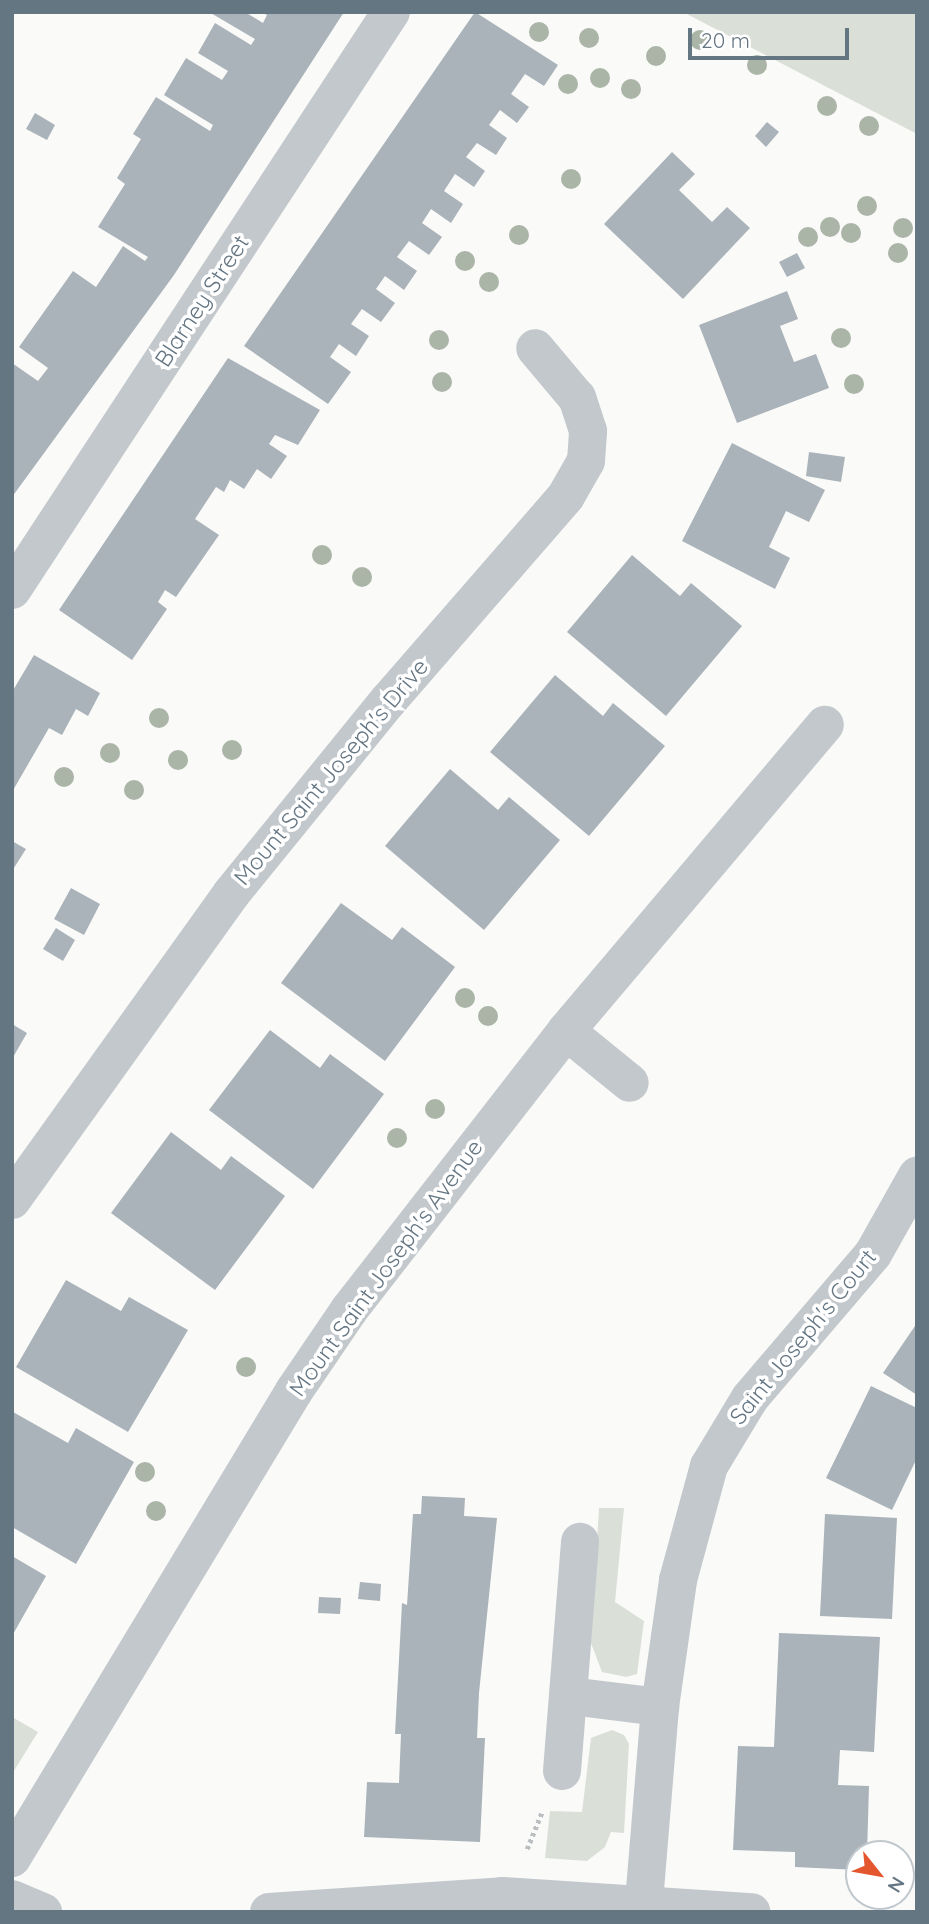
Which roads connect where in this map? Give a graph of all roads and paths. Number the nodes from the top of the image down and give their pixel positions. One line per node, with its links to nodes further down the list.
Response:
1 (391, 12): 3 (street, Blarney Street)
2 (535, 348): 8 (street, Mount Saint Joseph's Drive)
3 (12, 590)
4 (824, 725): 5 (street, Mount Saint Joseph's Avenue)
5 (565, 1031): 6 (street); 13 (street, Mount Saint Joseph's Avenue)
6 (630, 1083)
7 (917, 1176): 11 (street, Saint Joseph's Court)
8 (12, 1199)
9 (580, 1542): 10 (street)
10 (570, 1696): 11 (street); 12 (street)
11 (660, 1707): 15 (street, Saint Joseph's Court)
12 (562, 1770)
13 (12, 1858)
14 (12, 1899): 17 (street)
15 (644, 1902): 16 (street); 19 (street)
16 (343, 1908): 18 (street)
17 (43, 1912)
18 (269, 1912)
19 (751, 1912)

